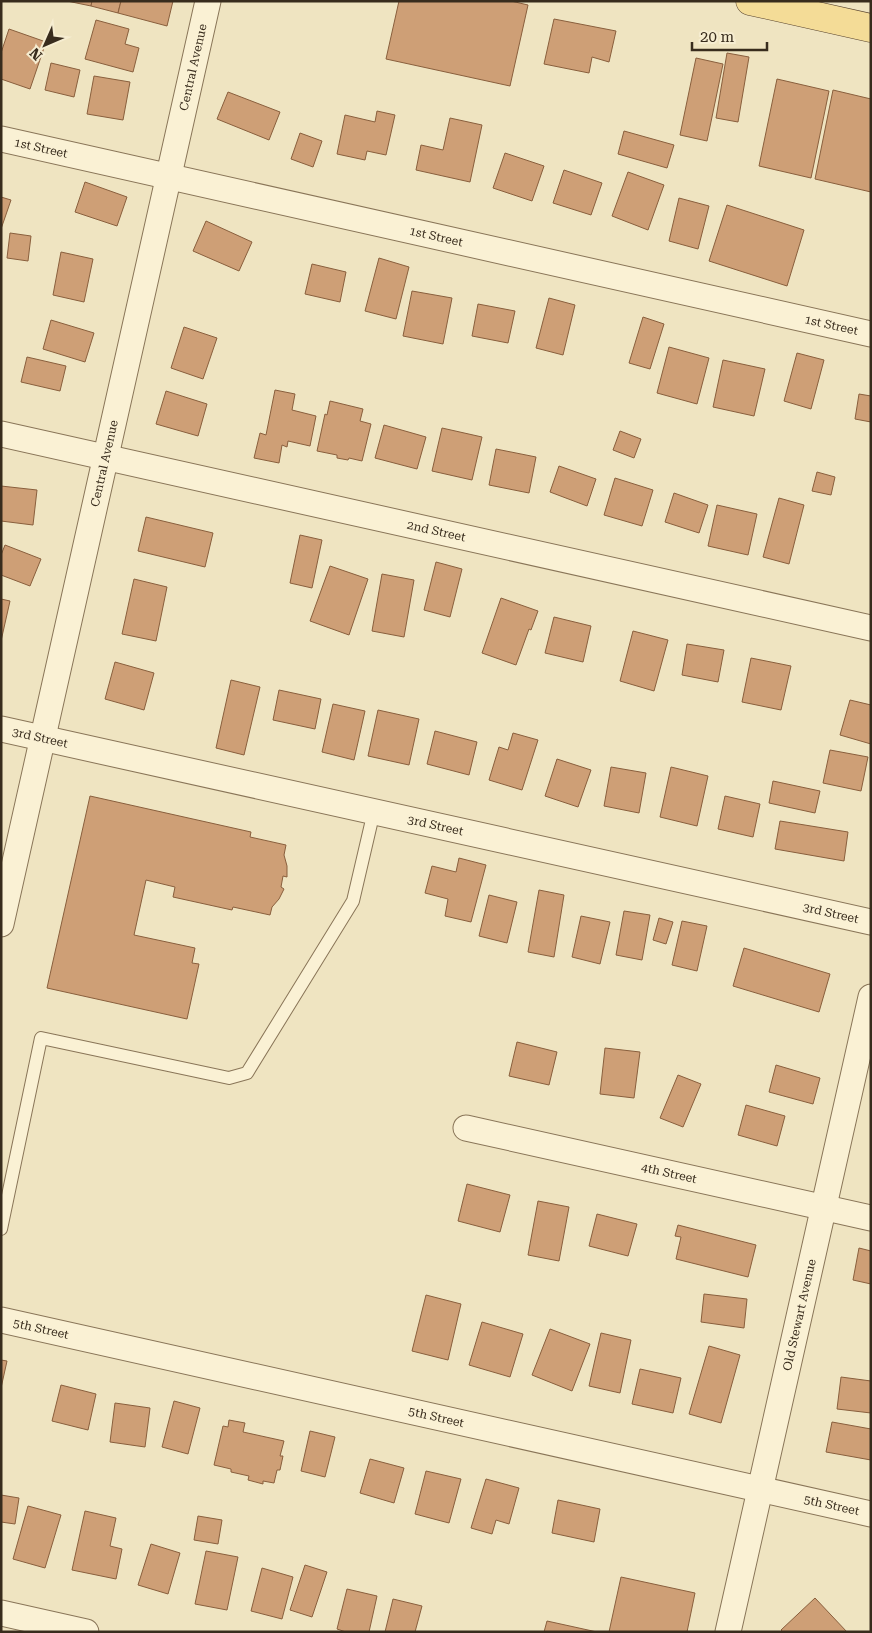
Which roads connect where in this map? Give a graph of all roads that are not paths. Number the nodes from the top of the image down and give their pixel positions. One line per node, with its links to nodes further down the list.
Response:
1 (208, 1): 5 (street, Central Avenue)
2 (750, 1): 3 (main road)
3 (871, 28)
4 (1, 139): 5 (street, 1st Street)
5 (168, 176): 6 (street, 1st Street); 8 (street, Central Avenue)
6 (871, 334)
7 (1, 434): 8 (street, 2nd Street)
8 (106, 458): 9 (street, 2nd Street); 11 (street, Central Avenue)
9 (871, 628)
10 (1, 729): 11 (street, 3rd Street)
11 (43, 738): 12 (street, 3rd Street); 14 (street, Central Avenue)
12 (374, 812): 13 (street, 3rd Street); 17 (lane)
13 (871, 922)
14 (1, 924)
15 (871, 997): 18 (street, Old Stewart Avenue)
16 (466, 1128): 18 (street, 4th Street)
17 (6, 1178): 20 (lane)
18 (824, 1207): 19 (street, 4th Street); 22 (street, Old Stewart Avenue)
19 (871, 1218)
20 (1, 1229)
21 (1, 1320): 22 (street, 5th Street)
22 (760, 1490): 23 (street, 5th Street); 26 (street, Old Stewart Avenue)
23 (871, 1514)
24 (1, 1613): 25 (street)
25 (86, 1632)
26 (728, 1632)

